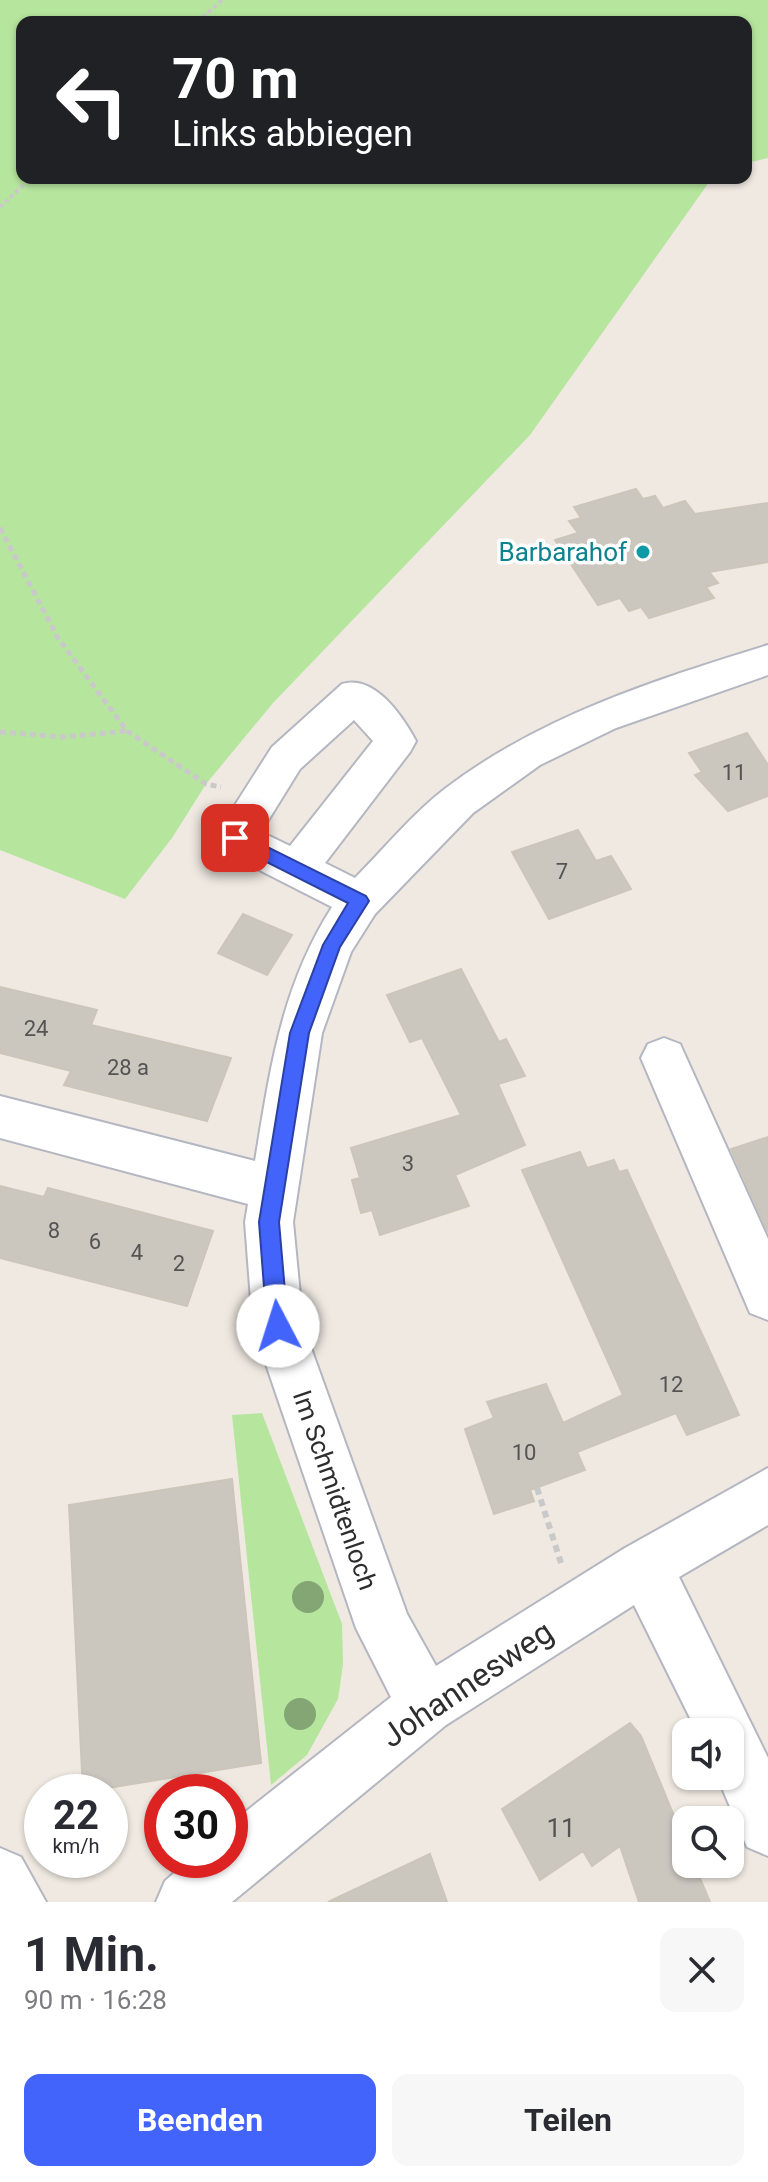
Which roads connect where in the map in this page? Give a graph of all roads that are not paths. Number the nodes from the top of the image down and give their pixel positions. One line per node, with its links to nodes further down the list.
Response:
1 (768, 660): 3 (street, Im Schmidtenloch)
2 (296, 869): 2 (street); 3 (street)
3 (360, 901): 6 (street, Im Schmidtenloch)
4 (664, 1058): 7 (street)
5 (0, 1117): 6 (street)
6 (272, 1188): 10 (street, Im Schmidtenloch)
7 (768, 1296)
8 (768, 1495): 9 (street, Johannesweg)
9 (644, 1567): 10 (street, Johannesweg); 11 (street)
10 (426, 1705): 16 (street, Johannesweg)
11 (720, 1718)
12 (744, 1770): 13 (street)
13 (768, 1826)
14 (0, 1878): 15 (street)
15 (16, 1902)
16 (186, 1902)

